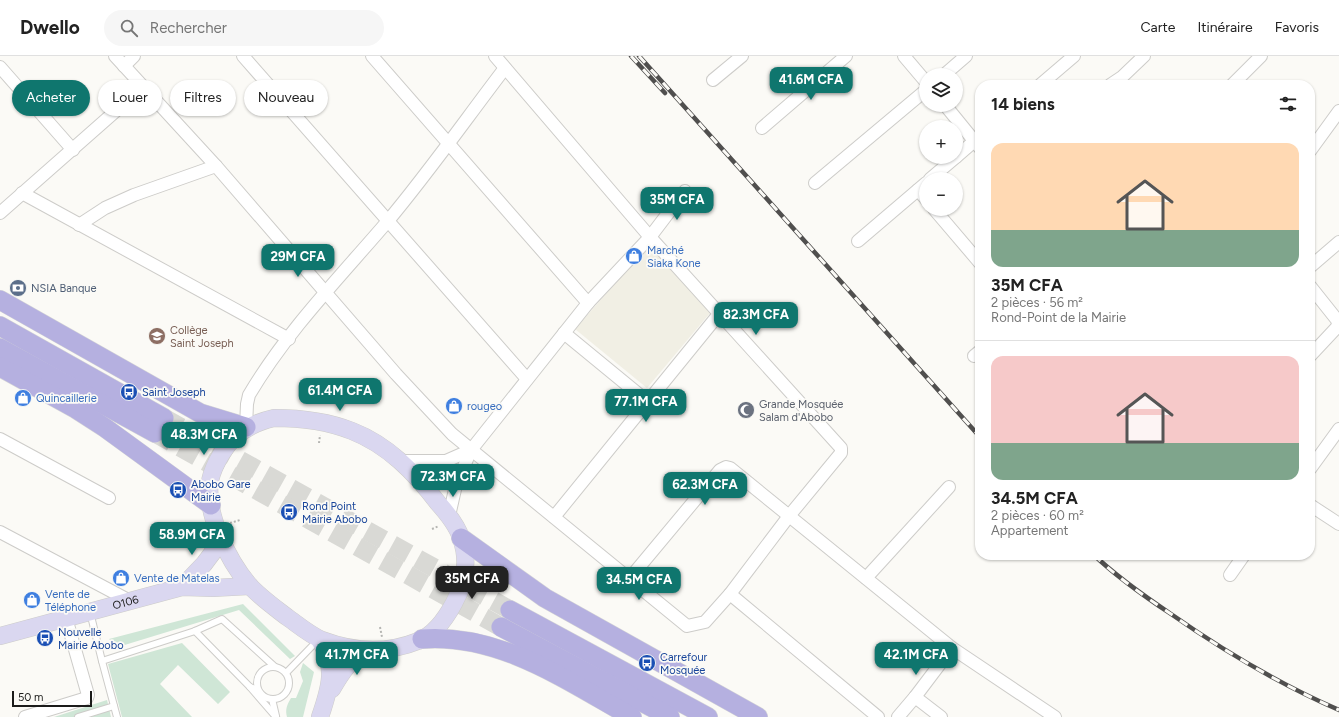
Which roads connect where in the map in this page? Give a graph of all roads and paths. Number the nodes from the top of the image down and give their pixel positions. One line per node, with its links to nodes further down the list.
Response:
1 (115, 56): 13 (street)
2 (134, 56): 13 (street)
3 (243, 56): 44 (street)
4 (372, 56): 30 (street)
5 (494, 56): 15 (street)
6 (742, 56): 19 (street)
7 (846, 56): 28 (street)
8 (904, 56): 17 (street)
9 (966, 56): 16 (street)
10 (1074, 56): 20 (street)
11 (1144, 56): 21 (street)
12 (1261, 56): 22 (street)
13 (124, 66): 18 (street)
14 (0, 67): 33 (street)
15 (505, 68): 30 (street); 46 (street)
16 (952, 68)
17 (919, 74)
18 (137, 80)
19 (713, 80)
20 (1046, 80)
21 (1127, 80)
22 (1237, 80)
23 (919, 96): 38 (street)
24 (162, 108): 36 (street)
25 (1339, 111): 32 (street)
26 (951, 112): 29 (street)
27 (110, 116): 33 (street)
28 (762, 128)
29 (975, 139)
30 (450, 143): 44 (street); 54 (street)
31 (975, 144): 34 (street)
32 (1315, 144)
33 (72, 150): 41 (street)
34 (963, 152)
35 (948, 164): 37 (street)
36 (216, 166): 45 (street); 51 (street)
37 (938, 172)
38 (815, 183)
39 (919, 189): 47 (street)
40 (685, 191): 46 (street)
41 (22, 193): 42 (street); 45 (street)
42 (0, 213)
43 (940, 216): 49 (street)
44 (387, 221): 51 (street); 63 (street)
45 (80, 225): 59 (street)
46 (650, 237): 54 (street); 55 (street)
47 (858, 241)
48 (1339, 242): 50 (street)
49 (975, 257)
50 (1315, 262)
51 (326, 291): 59 (street); 68 (street)
52 (1315, 292): 57 (street)
53 (0, 300): 65 (main road)
54 (588, 303): 58 (street)
55 (720, 314): 64 (street); 76 (street)
56 (0, 326): 60 (main road)
57 (1338, 326): 61 (street)
58 (564, 333): 63 (street); 64 (street)
59 (289, 339): 65 (street)
60 (0, 348)
61 (1315, 351)
62 (0, 367): 73 (main road)
63 (527, 379): 68 (street)
64 (648, 402): 77 (street)
65 (246, 427): 69 (main road); 73 (main road)
66 (1339, 429): 70 (street)
67 (0, 439): 72 (street)
68 (471, 450): 69 (street); 75 (street); 77 (street)
69 (401, 461): 75 (main road)
70 (1315, 462)
71 (948, 487): 85 (street)
72 (109, 498)
73 (211, 505): 81 (main road)
74 (1315, 508): 78 (street)
75 (449, 516): 80 (main road)
76 (789, 516): 84 (street); 85 (street); 88 (street)
77 (554, 517): 84 (street)
78 (1339, 524)
79 (0, 532): 89 (street)
80 (461, 538): 97 (main road); 118 (main road)
81 (222, 540): 86 (main road); 87 (main road)
82 (1240, 560): 83 (street)
83 (1230, 575)
84 (630, 578): 88 (street)
85 (866, 578): 98 (street)
86 (250, 586): 87 (main road, O106); 96 (main road)
87 (182, 587): 89 (main road, O106)
88 (730, 594): 119 (street)
89 (130, 601): 91 (main road, O106)
90 (510, 610): 117 (main road)
91 (90, 612): 92 (main road, O106); 100 (lane)
92 (66, 618): 95 (main road, O106); 110 (street)
93 (501, 627): 116 (main road)
94 (195, 630): 100 (lane); 101 (lane); 103 (lane)
95 (3, 633)
96 (319, 639): 99 (main road); 102 (lane); 106 (main road)
97 (422, 639): 99 (main road); 115 (main road)
98 (952, 648): 105 (street); 122 (street)
99 (369, 650): 106 (main road)
100 (102, 661): 108 (lane)
101 (274, 666): 102 (lane); 104 (lane)
102 (286, 672): 107 (lane)
103 (250, 688): 104 (lane); 113 (lane)
104 (258, 690): 107 (lane)
105 (916, 697): 120 (street); 121 (street)
106 (326, 698): 114 (main road)
107 (272, 699): 113 (lane)
108 (114, 706): 109 (lane); 112 (lane)
109 (94, 715): 111 (lane)
110 (25, 717)
111 (78, 717)
112 (117, 717)
113 (276, 717)
114 (320, 717)
115 (632, 717)
116 (670, 717)
117 (708, 717)
118 (758, 717)
119 (878, 717)
120 (898, 717)
121 (941, 717)
122 (1055, 717)

